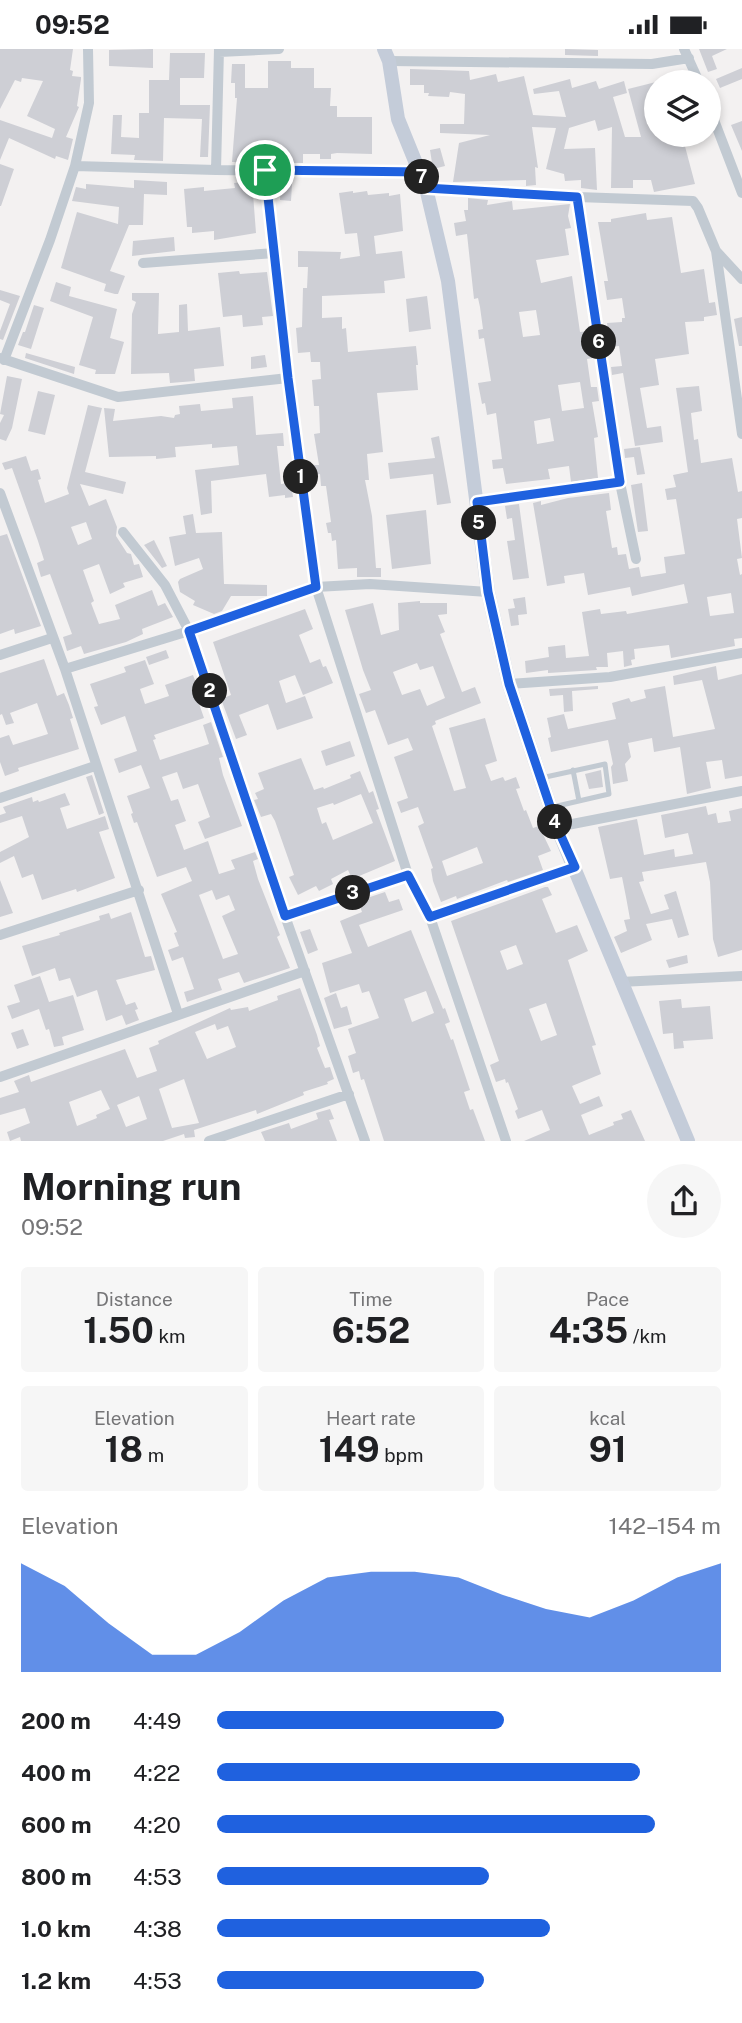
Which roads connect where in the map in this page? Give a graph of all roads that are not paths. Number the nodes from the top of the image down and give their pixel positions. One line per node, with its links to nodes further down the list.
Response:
1 (89, 49): 8 (street)
2 (279, 49): 3 (street)
3 (219, 51): 9 (street)
4 (686, 53): 5 (street); 6 (street)
5 (386, 55): 11 (main road)
6 (694, 70)
7 (721, 138): 13 (street)
8 (75, 166): 9 (street); 19 (street)
9 (216, 170): 10 (street)
10 (265, 170): 11 (street); 16 (street)
11 (421, 172): 12 (main road)
12 (426, 188): 14 (street); 24 (main road)
13 (742, 193)
14 (577, 197): 15 (street); 22 (street)
15 (716, 251): 18 (street); 21 (street)
16 (275, 253): 17 (street); 20 (street)
17 (144, 263)
18 (742, 279)
19 (2, 359): 20 (street)
20 (288, 378): 28 (street)
21 (742, 434)
22 (620, 482): 24 (street); 27 (street)
23 (0, 493): 25 (street)
24 (477, 502): 29 (main road)
25 (3, 508): 31 (street)
26 (122, 532): 30 (street)
27 (636, 558)
28 (316, 587): 29 (street); 30 (street); 45 (street)
29 (488, 592): 35 (main road)
30 (189, 631): 34 (street); 47 (street)
31 (52, 638): 33 (street); 34 (street)
32 (742, 653): 35 (street)
33 (0, 655)
34 (65, 669): 36 (street)
35 (509, 684): 38 (main road)
36 (95, 766): 40 (street); 46 (street)
37 (573, 771): 38 (lane); 41 (lane); 41 (lane)
38 (541, 778): 42 (main road)
39 (742, 790): 43 (street)
40 (0, 798)
41 (579, 801): 42 (lane)
42 (551, 807): 43 (main road)
43 (557, 827): 44 (main road)
44 (575, 867): 48 (street); 52 (main road)
45 (408, 875): 47 (street); 48 (street)
46 (139, 890): 49 (street); 53 (street)
47 (285, 916): 50 (street)
48 (430, 917): 58 (street)
49 (0, 935)
50 (305, 971): 53 (street); 55 (street)
51 (742, 976): 52 (street)
52 (620, 982): 59 (main road)
53 (178, 1014): 54 (street)
54 (0, 1076)
55 (349, 1094): 56 (street); 57 (street)
56 (209, 1141)
57 (365, 1141)
58 (506, 1141)
59 (688, 1141)

